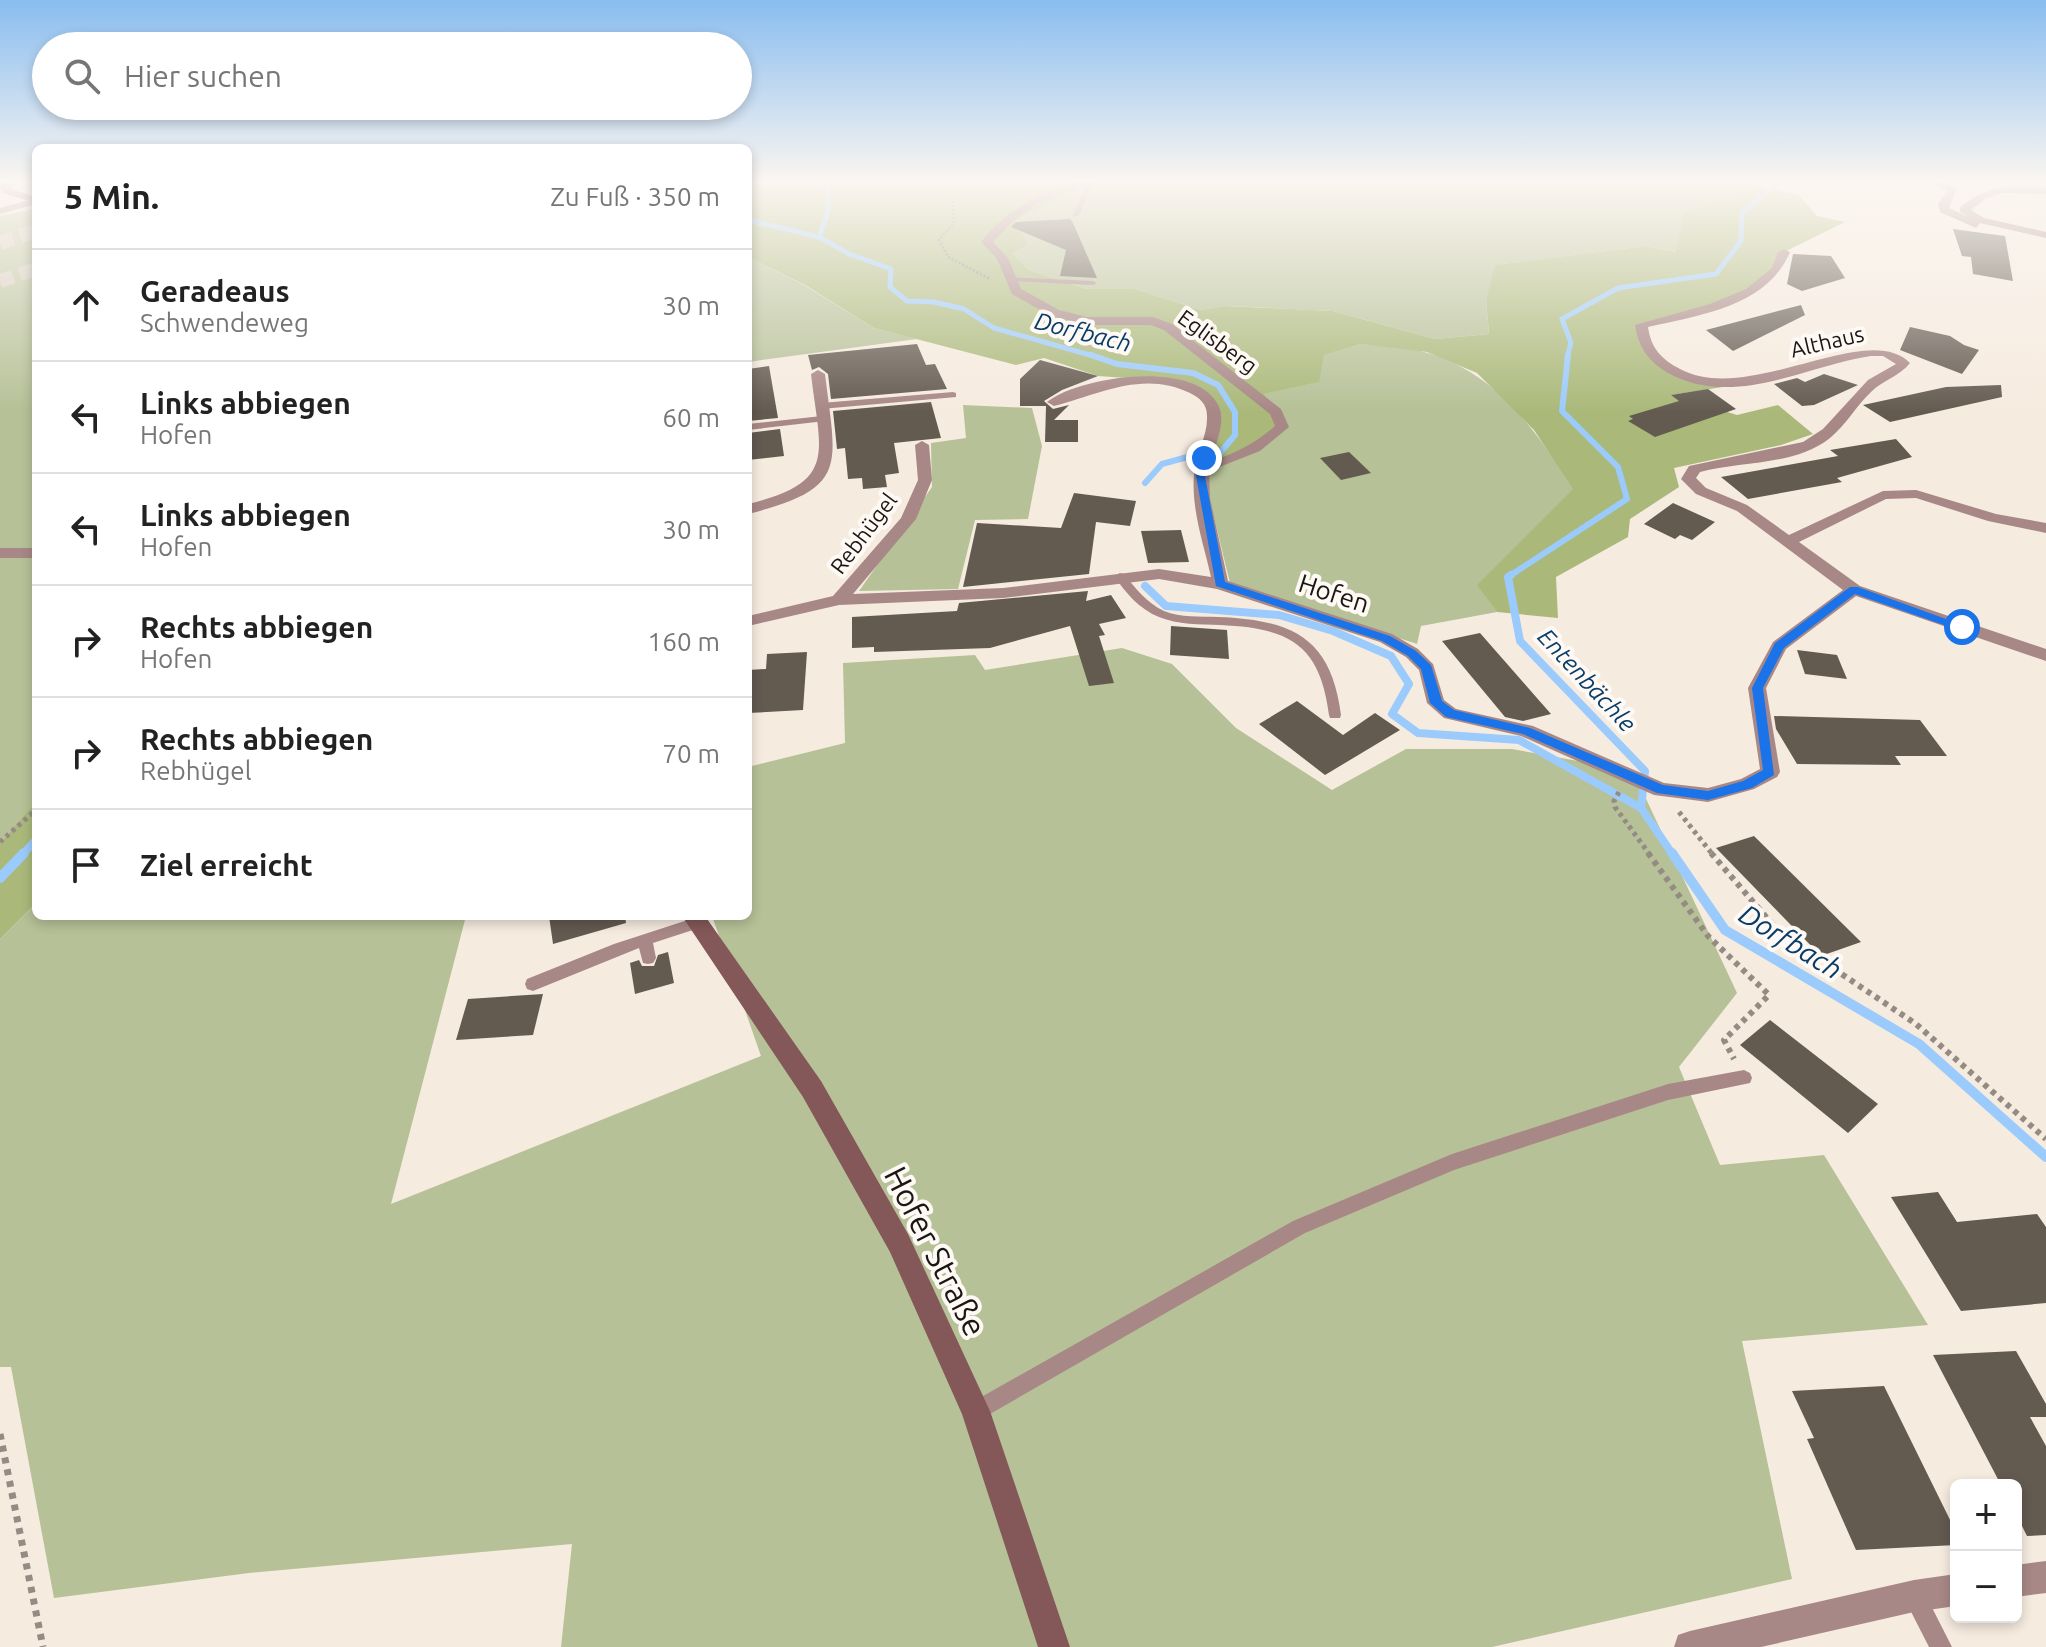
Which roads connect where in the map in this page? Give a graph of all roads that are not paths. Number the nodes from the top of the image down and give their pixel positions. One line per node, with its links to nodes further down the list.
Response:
1 (1002, 258): 3 (street, Eglisberg)
2 (1781, 258): 14 (street, Althaus)
3 (1010, 279): 4 (lane); 11 (street, Eglisberg)
4 (1093, 283)
5 (818, 374): 8 (street)
6 (953, 395): 8 (lane)
7 (1054, 402): 11 (street)
8 (821, 412): 9 (lane); 12 (street)
9 (752, 426)
10 (922, 445): 20 (street, Rebhügel)
11 (1204, 458): 18 (street)
12 (752, 508)
13 (2046, 528): 14 (street)
14 (1788, 542): 19 (street, Althaus)
15 (0, 553): 16 (street)
16 (32, 553)
17 (1120, 576): 18 (street, Hofen); 20 (street, Hofen); 23 (lane)
18 (1220, 584): 19 (street, Hofen)
19 (1854, 590): 22 (street, Althaus)
20 (839, 600): 21 (street, Hofen)
21 (752, 620)
22 (2046, 655)
23 (1335, 715)
24 (693, 920): 26 (lane)
25 (696, 920): 30 (street, Hofer Straße)
26 (645, 940): 27 (lane); 28 (lane)
27 (648, 958)
28 (533, 984)
29 (1744, 1078): 30 (lane)
30 (976, 1411): 35 (street, Hofer Straße)
31 (2046, 1577): 32 (street)
32 (2022, 1580)
33 (1950, 1591): 34 (street)
34 (1914, 1596): 36 (street); 37 (lane)
35 (1054, 1647)
36 (1690, 1647)
37 (1941, 1647)

